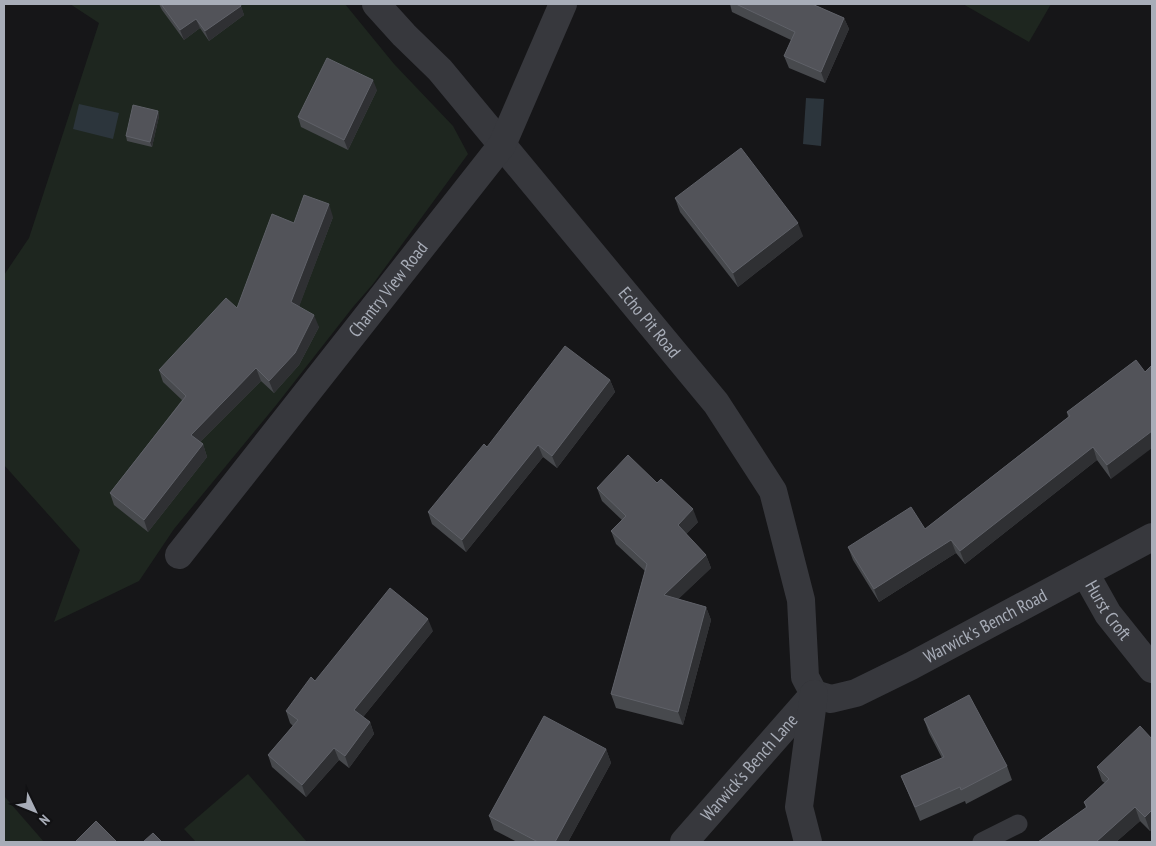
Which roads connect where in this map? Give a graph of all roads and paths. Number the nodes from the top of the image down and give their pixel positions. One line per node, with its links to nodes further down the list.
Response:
1 (376, 4): 3 (street, Echo Pit Road)
2 (563, 4): 3 (street, Chantry View Road)
3 (502, 145): 5 (street, Chantry View Road); 8 (street, Echo Pit Road)
4 (1152, 537): 6 (street, Warwick's Bench Road)
5 (179, 555)
6 (1085, 572): 7 (street, Hurst Croft); 8 (street, Warwick's Bench Road)
7 (1152, 669)
8 (814, 694): 10 (street, Warwick's Bench Lane); 11 (street)
9 (1018, 824): 12 (lane)
10 (684, 842)
11 (808, 842)
12 (982, 842)

